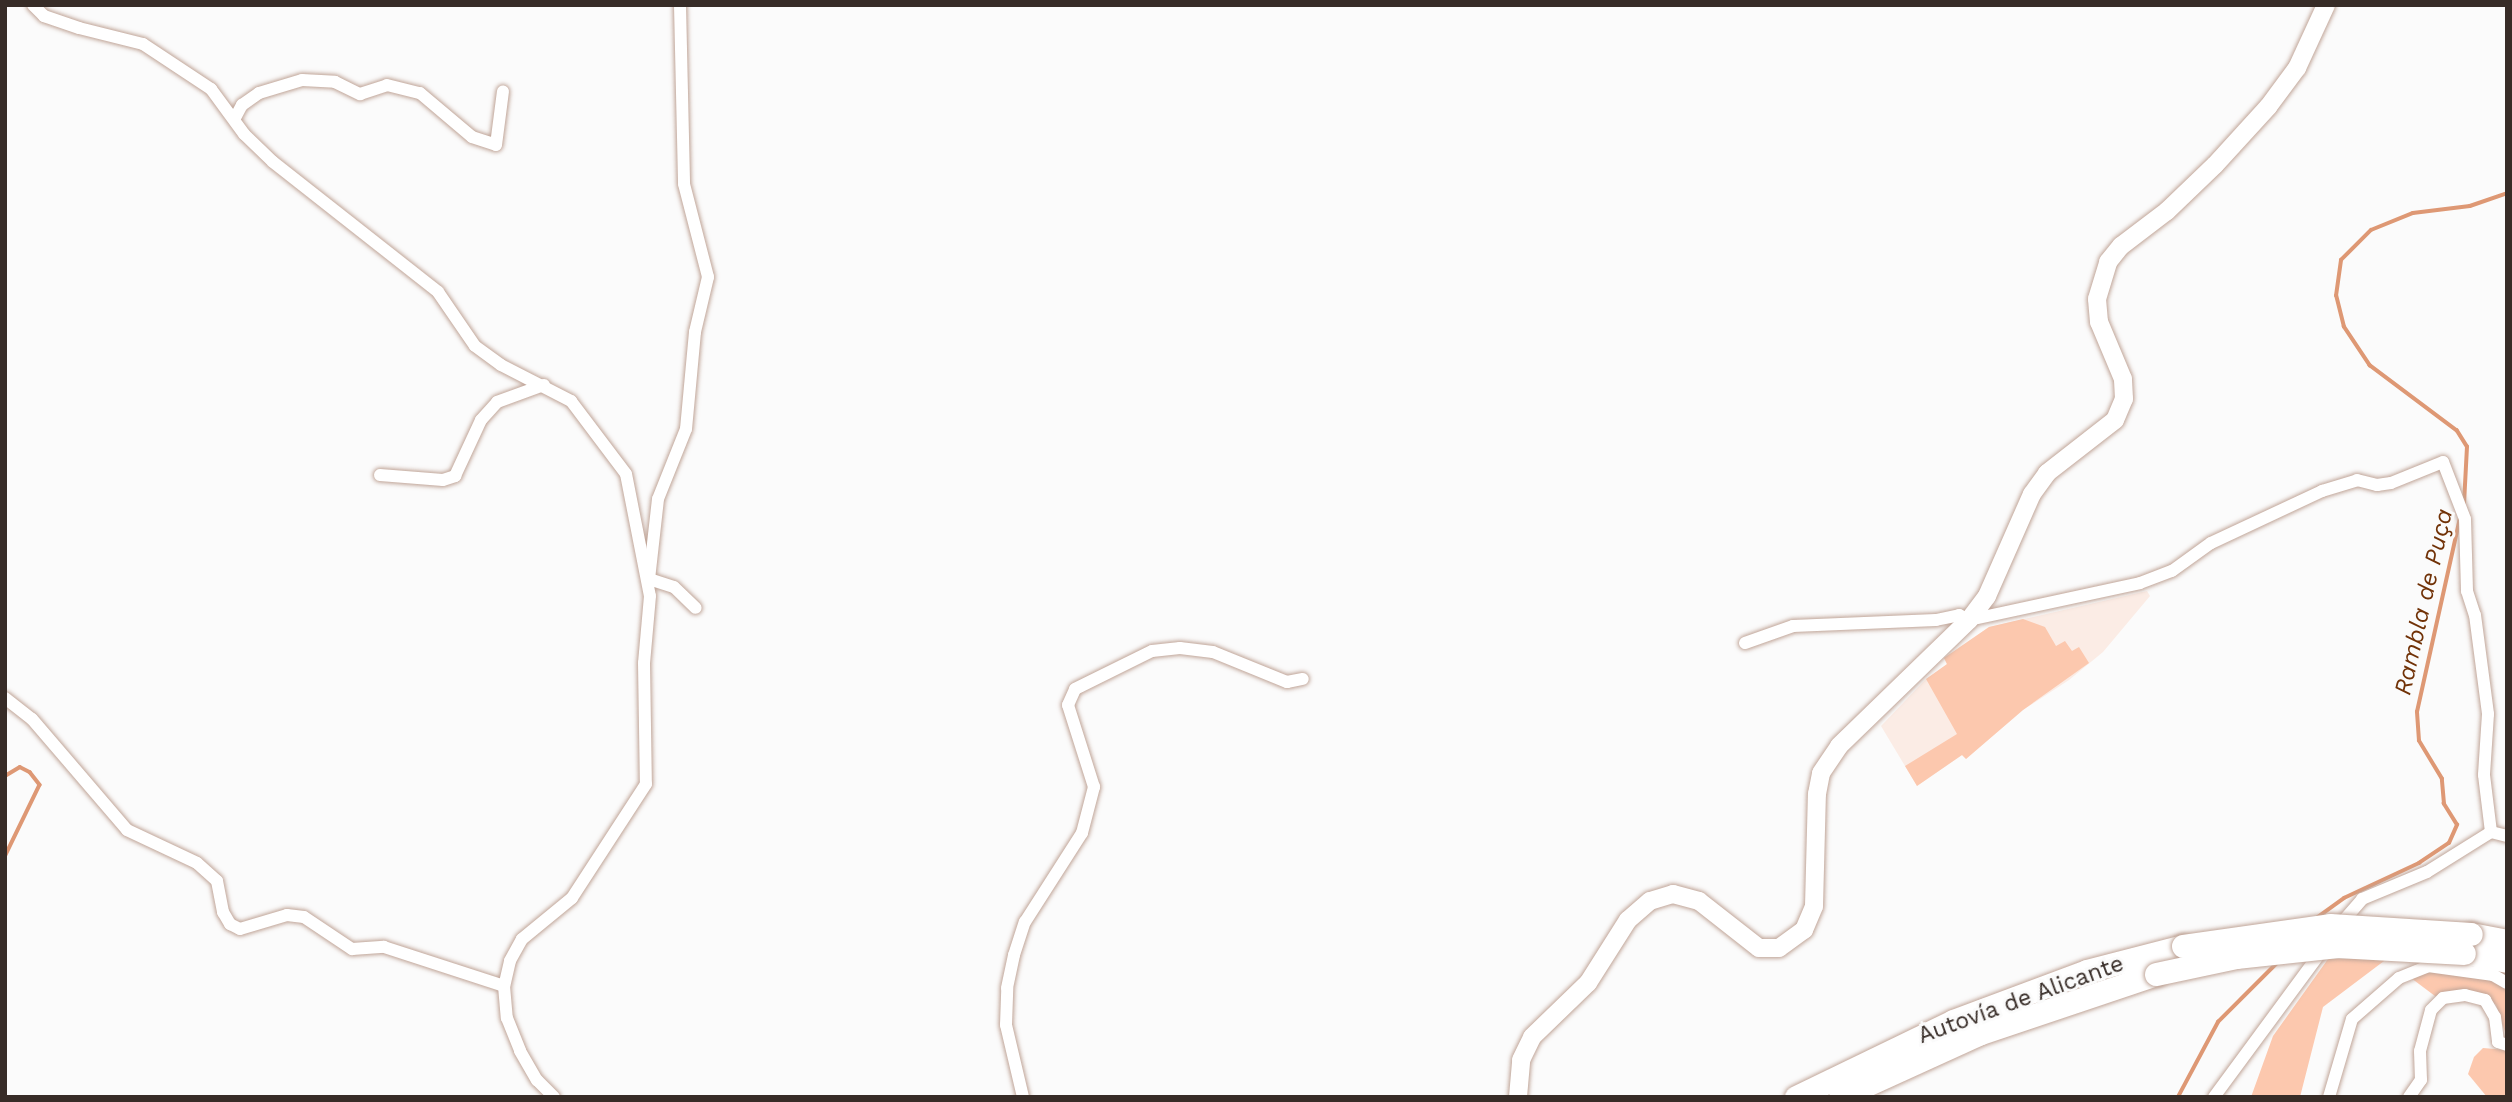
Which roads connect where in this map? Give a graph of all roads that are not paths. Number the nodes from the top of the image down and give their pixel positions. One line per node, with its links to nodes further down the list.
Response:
1 (33, 5): 5 (street)
2 (680, 5): 8 (street)
3 (2326, 5): 10 (street)
4 (502, 91): 5 (street)
5 (235, 118): 6 (street)
6 (544, 385): 7 (street); 8 (street)
7 (380, 475)
8 (649, 579): 9 (street); 20 (street)
9 (696, 608)
10 (1969, 620): 11 (street); 14 (street); 25 (street)
11 (1745, 643)
12 (1303, 679): 24 (street)
13 (5, 698): 20 (street)
14 (2491, 832): 15 (street); 28 (street, bridge)
15 (2507, 836)
16 (2507, 940): 17 (highway, Autovía de Alicante)
17 (2467, 943): 18 (highway, Autovía de Alicante); 26 (highway, Autovía de Alicante, bridge); 27 (highway, Autovía de Alicante, bridge)
18 (2507, 961)
19 (2507, 983): 29 (street)
20 (504, 986): 23 (street)
21 (2507, 1045): 22 (street)
22 (2421, 1080): 30 (street); 31 (street)
23 (554, 1097)
24 (1023, 1097)
25 (1518, 1097)
26 (1796, 1097)
27 (1840, 1097)
28 (2214, 1097)
29 (2329, 1097)
30 (2409, 1097)
31 (2423, 1097)

